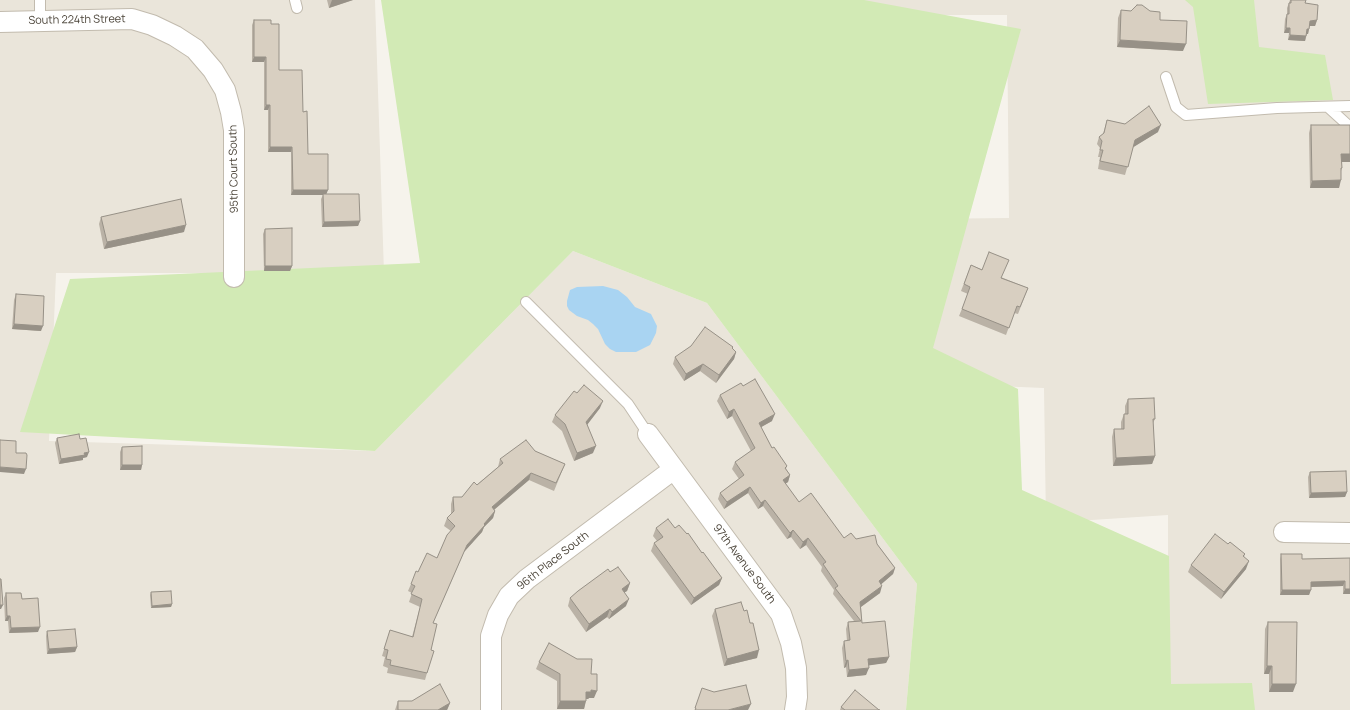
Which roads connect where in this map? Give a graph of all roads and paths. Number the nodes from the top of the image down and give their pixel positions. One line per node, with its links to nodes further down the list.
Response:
1 (40, 0): 2 (lane)
2 (40, 21): 3 (street, South 224th Street); 4 (street, South 224th Street)
3 (0, 22)
4 (195, 49): 9 (street, 95th Court South)
5 (1166, 77): 7 (lane)
6 (1350, 106): 7 (lane)
7 (1328, 107): 8 (lane)
8 (1350, 127)
9 (234, 277)
10 (526, 302): 11 (lane)
11 (648, 434): 12 (street, 97th Avenue South)
12 (674, 469): 15 (street, 96th Place South); 16 (street, 97th Avenue South)
13 (1284, 532): 14 (street)
14 (1350, 533)
15 (491, 710)
16 (795, 710)

